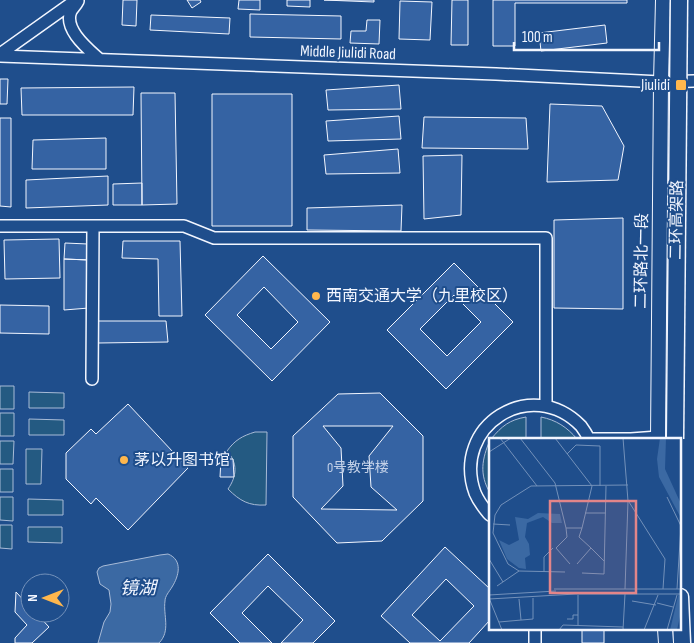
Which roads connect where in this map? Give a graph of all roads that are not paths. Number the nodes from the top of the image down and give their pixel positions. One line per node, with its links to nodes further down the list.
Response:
1 (78, 0): 4 (street); 5 (street)
2 (663, 0): 7 (main road, 二环路北一段)
3 (679, 0): 14 (highway, 二环高架路, bridge)
4 (0, 55): 5 (street, Middle Jiulidi Road)
5 (99, 59): 7 (street, Middle Jiulidi Road)
6 (694, 81): 7 (street, Middle Jiulidi Road)
7 (661, 82): 13 (main road, 二环路北一段)
8 (0, 226): 9 (street)
9 (93, 227): 10 (street); 11 (street)
10 (92, 379)
11 (546, 406): 12 (street); 15 (street)
12 (588, 438)
13 (658, 438)
14 (675, 438)
15 (489, 514)
16 (535, 630): 19 (street)
17 (665, 630): 20 (main road)
18 (681, 630): 21 (highway)
19 (535, 643)
20 (666, 643)
21 (682, 643)

